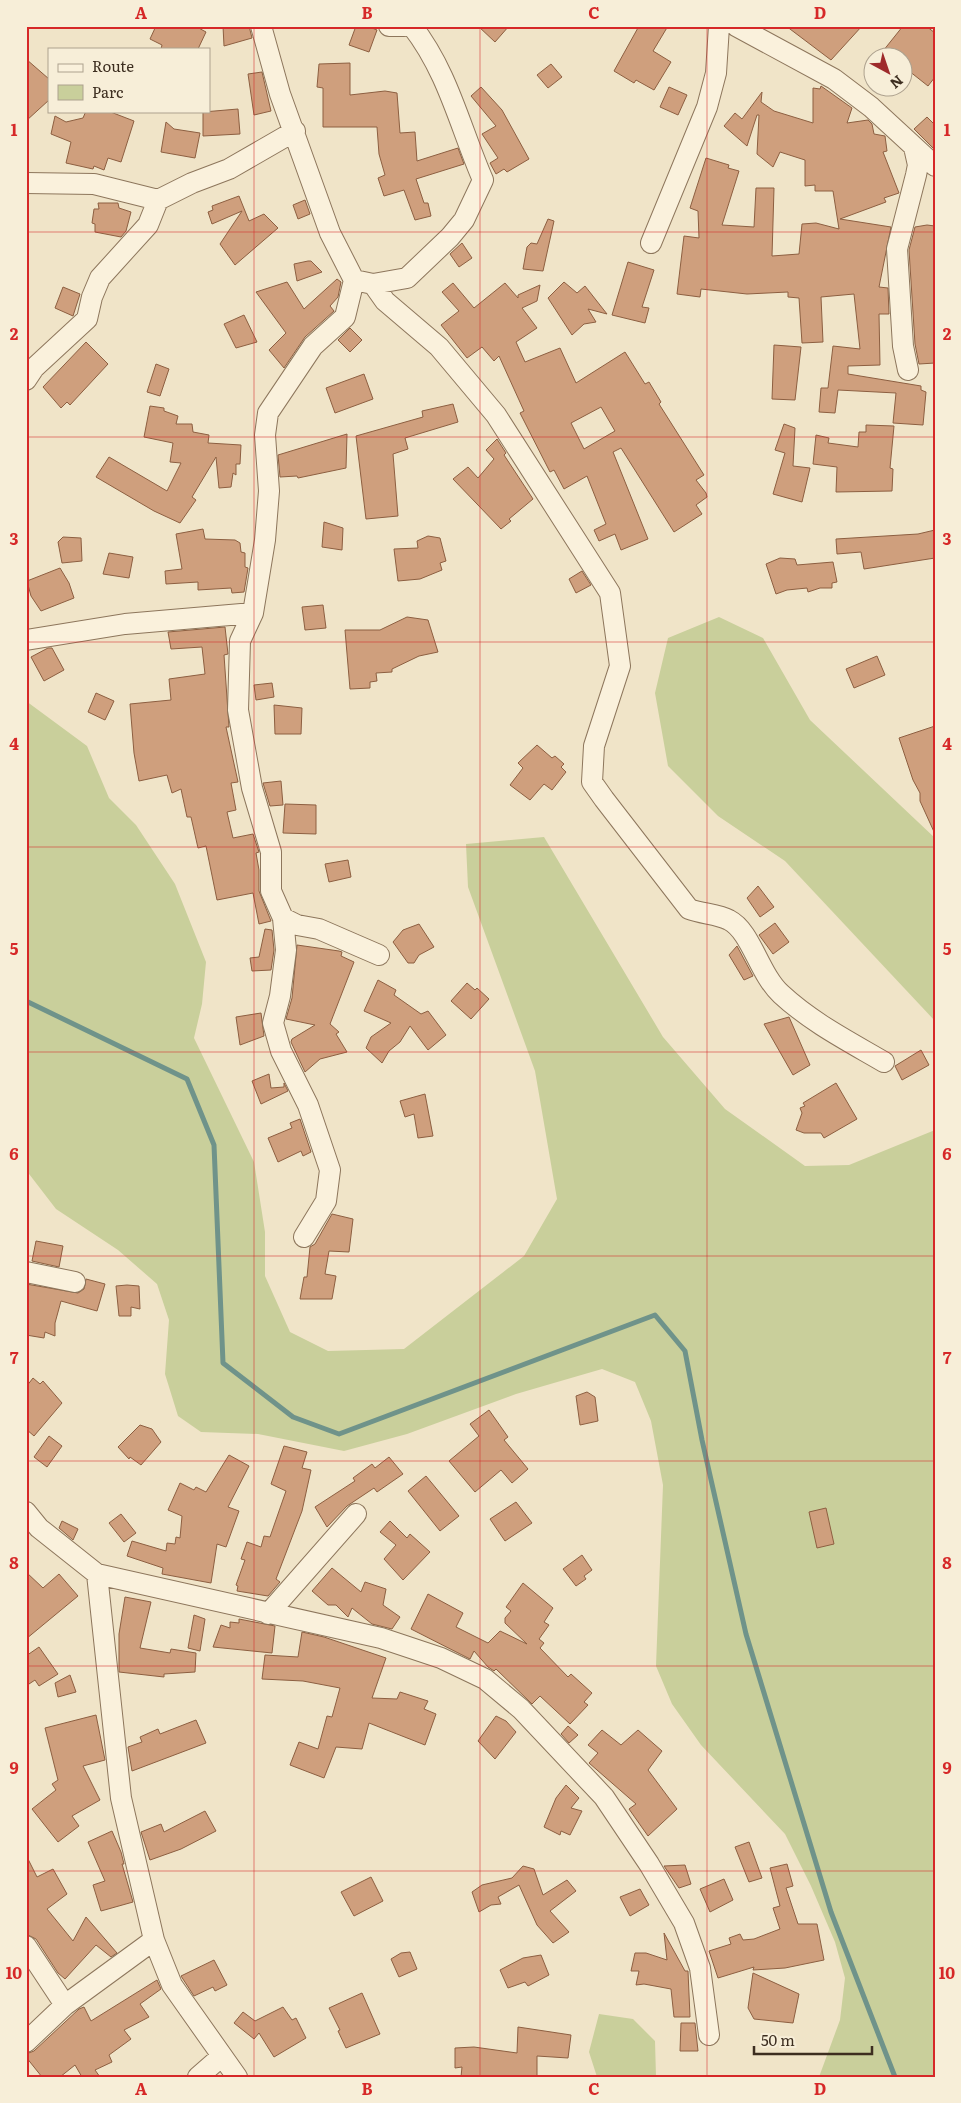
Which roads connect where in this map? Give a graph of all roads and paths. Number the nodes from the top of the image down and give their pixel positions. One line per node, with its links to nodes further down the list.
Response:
1 (261, 26): 7 (street)
2 (389, 26): 3 (street)
3 (404, 26)
4 (412, 26): 13 (street)
5 (718, 26): 12 (street)
6 (736, 26): 8 (street)
7 (295, 130): 11 (street); 13 (street)
8 (914, 147): 9 (street); 14 (street)
9 (935, 166)
10 (26, 183): 11 (street)
11 (158, 200): 15 (street)
12 (651, 243)
13 (364, 282): 16 (street); 20 (street)
14 (908, 370)
15 (26, 380)
16 (253, 614): 17 (street); 18 (street)
17 (26, 640)
18 (283, 918): 19 (street); 21 (street)
19 (379, 955)
20 (884, 1062)
21 (304, 1237)
22 (26, 1272): 23 (street)
23 (75, 1282)
24 (26, 1512): 26 (street)
25 (356, 1514): 27 (street)
26 (97, 1574): 27 (street); 28 (street)
27 (268, 1614): 31 (street)
28 (154, 1940): 30 (street); 33 (street)
29 (26, 1946): 30 (street)
30 (65, 2005): 32 (street)
31 (709, 2035)
32 (26, 2042)
33 (222, 2056): 34 (street); 35 (street)
34 (198, 2077)
35 (237, 2077)

